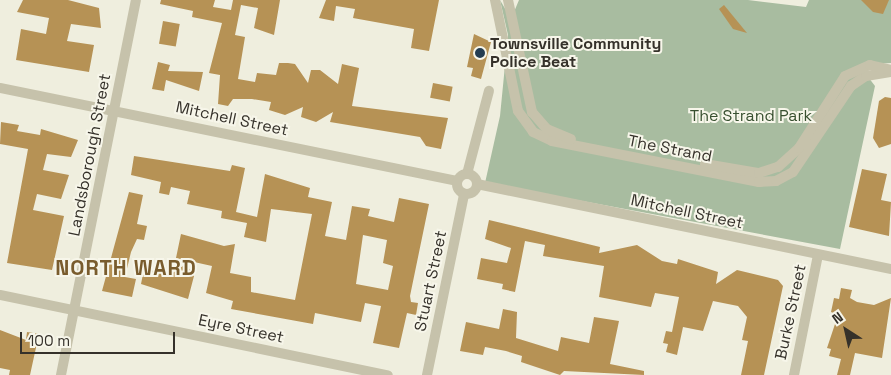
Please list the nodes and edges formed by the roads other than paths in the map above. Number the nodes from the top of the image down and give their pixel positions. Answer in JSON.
{"nodes":[{"id":1,"x":136,"y":0,"type":"edge"},
{"id":2,"x":495,"y":0,"type":"edge"},
{"id":3,"x":508,"y":0,"type":"edge"},
{"id":4,"x":891,"y":71,"type":"edge"},
{"id":5,"x":0,"y":88,"type":"edge"},
{"id":6,"x":489,"y":91,"type":"dead end"},
{"id":7,"x":115,"y":111,"type":"junction"},
{"id":8,"x":468,"y":174,"type":"junction"},
{"id":9,"x":457,"y":181,"type":"junction"},
{"id":10,"x":477,"y":184,"type":"junction"},
{"id":11,"x":464,"y":194,"type":"junction"},
{"id":12,"x":818,"y":255,"type":"junction"},
{"id":13,"x":891,"y":269,"type":"edge"},
{"id":14,"x":0,"y":295,"type":"edge"},
{"id":15,"x":74,"y":311,"type":"junction"},
{"id":16,"x":62,"y":375,"type":"edge"},
{"id":17,"x":388,"y":375,"type":"edge"},
{"id":18,"x":427,"y":375,"type":"edge"},
{"id":19,"x":794,"y":375,"type":"edge"}],
"edges":[{"from":1,"to":7,"type":"street","name":"Landsborough Street"},
{"from":2,"to":4,"type":"street","name":"The Strand"},
{"from":3,"to":4,"type":"street","name":"The Strand"},
{"from":5,"to":7,"type":"street","name":"Mitchell Street"},
{"from":6,"to":8,"type":"street"},
{"from":7,"to":9,"type":"street","name":"Mitchell Street"},
{"from":7,"to":15,"type":"street","name":"Landsborough Street"},
{"from":8,"to":9,"type":"street"},
{"from":8,"to":10,"type":"street"},
{"from":9,"to":11,"type":"street"},
{"from":10,"to":11,"type":"street"},
{"from":10,"to":12,"type":"street","name":"Mitchell Street"},
{"from":11,"to":18,"type":"street","name":"Stuart Street"},
{"from":12,"to":13,"type":"street","name":"Mitchell Street"},
{"from":12,"to":19,"type":"street","name":"Burke Street"},
{"from":14,"to":15,"type":"street","name":"Eyre Street"},
{"from":15,"to":16,"type":"street","name":"Landsborough Street"},
{"from":15,"to":17,"type":"street","name":"Eyre Street"}]}
